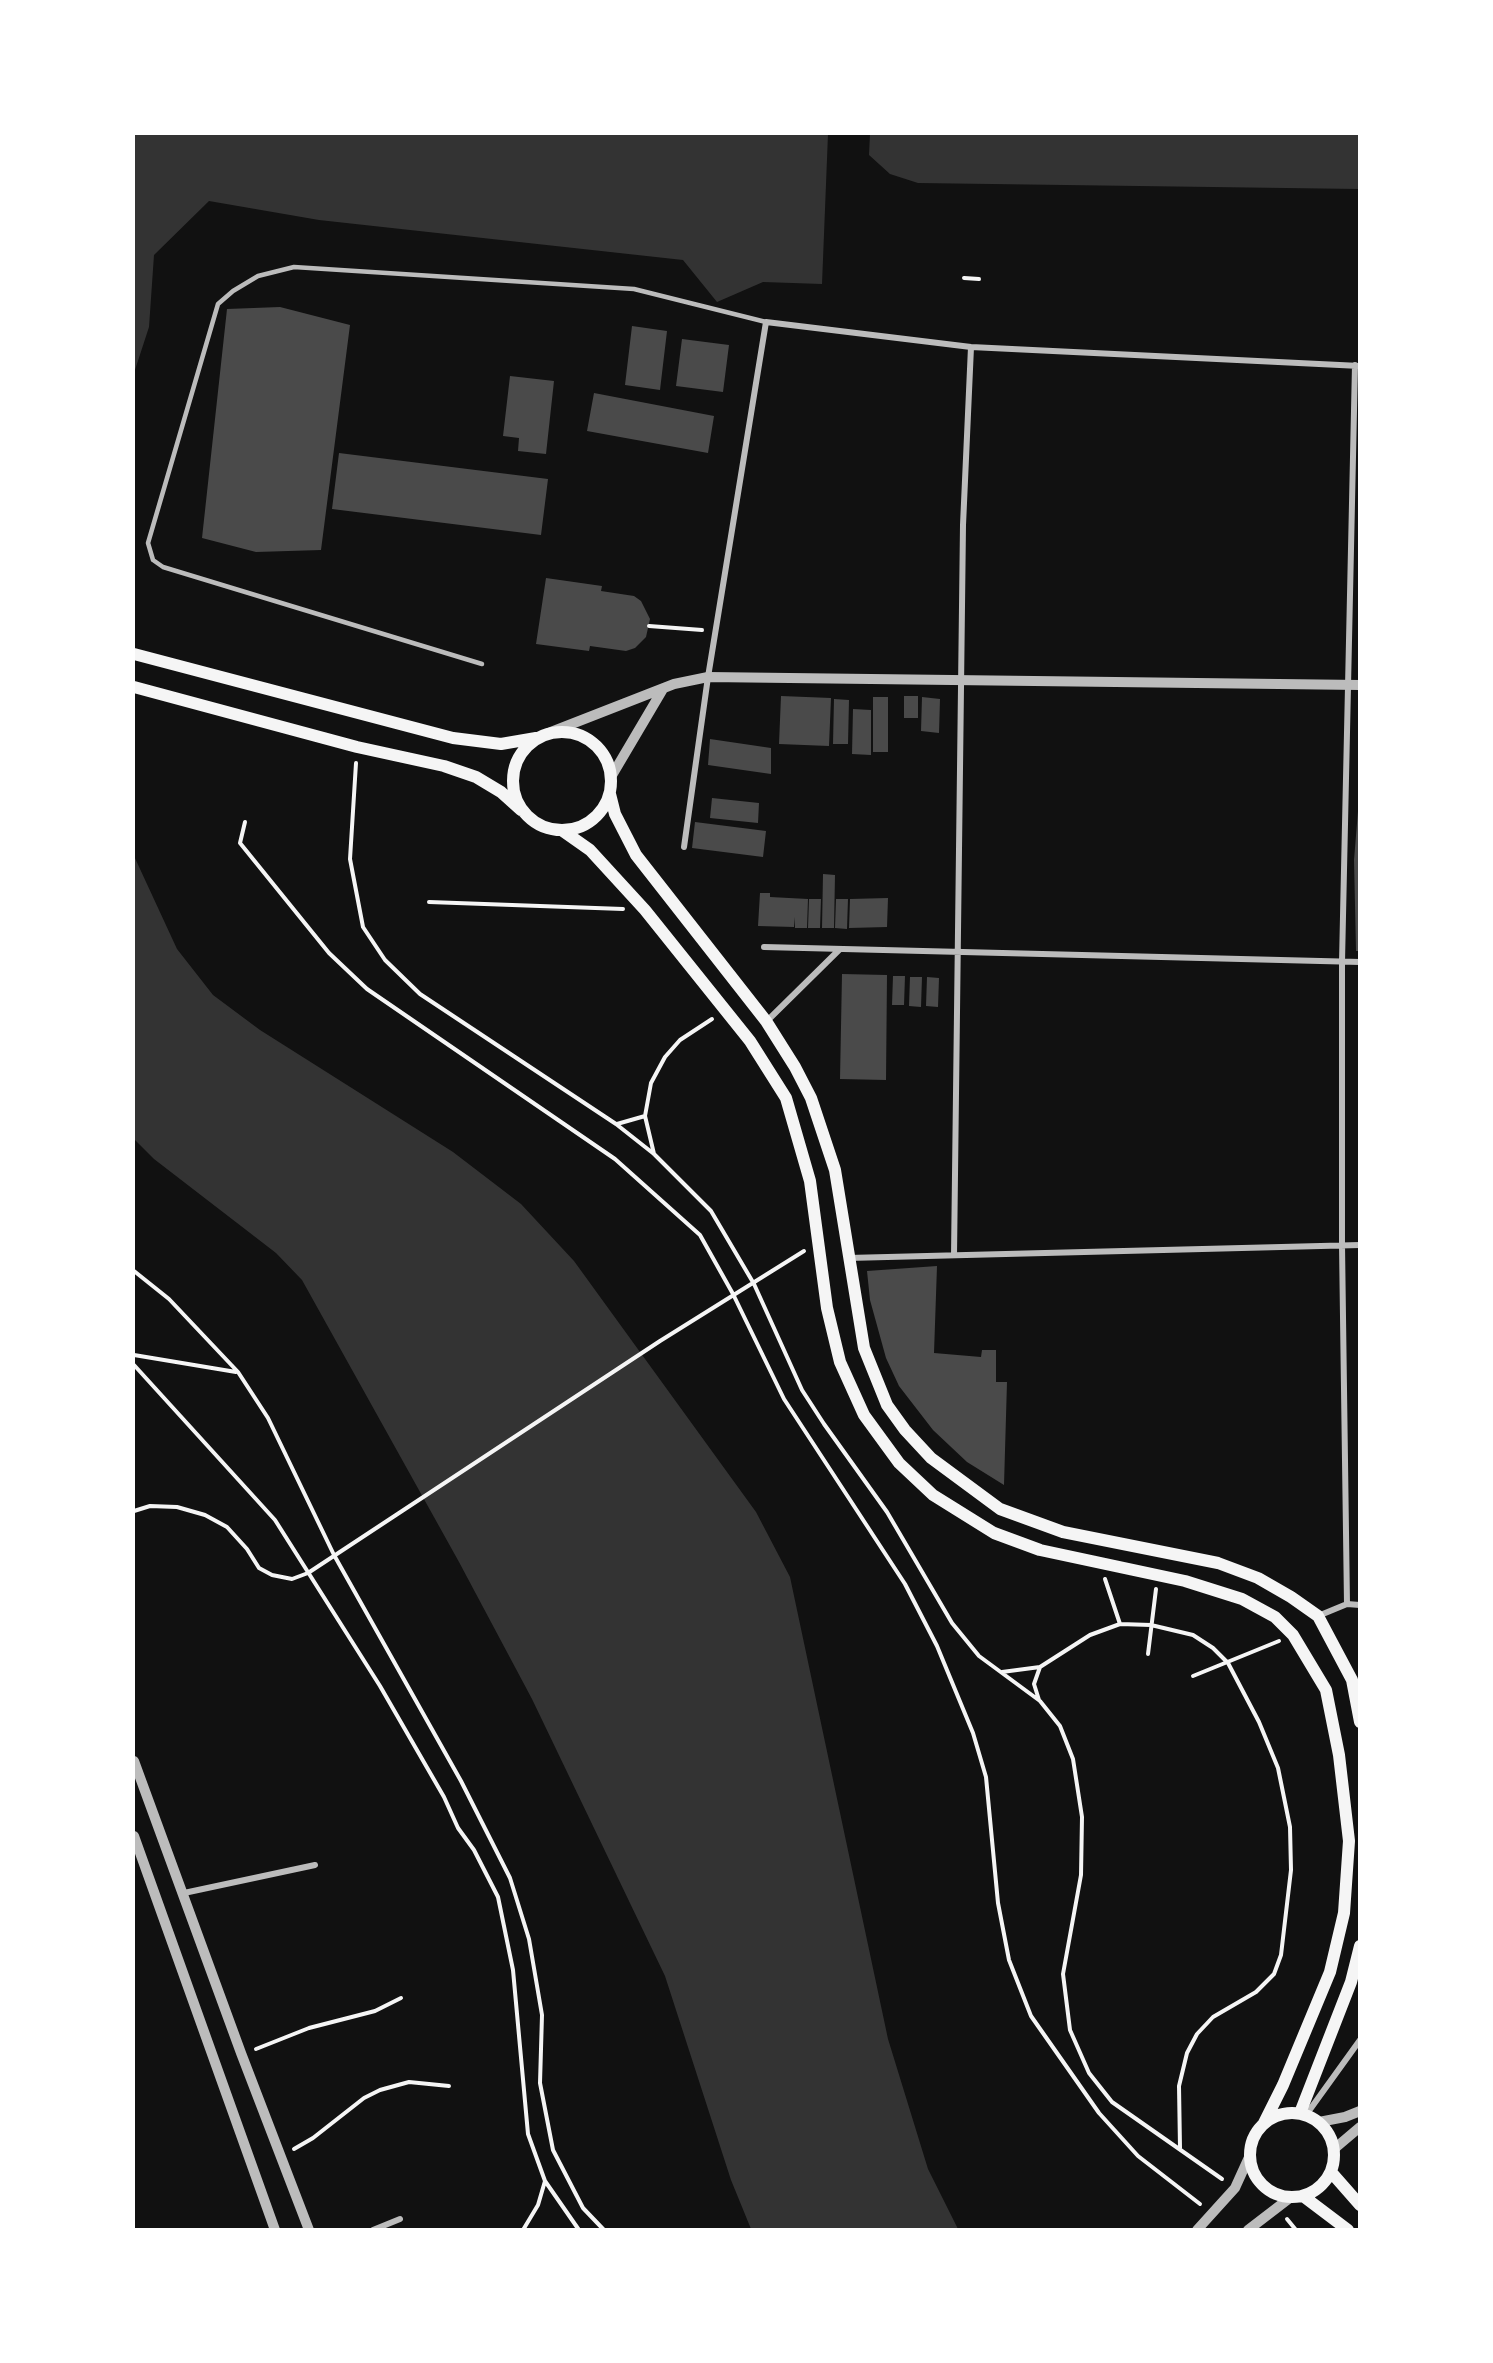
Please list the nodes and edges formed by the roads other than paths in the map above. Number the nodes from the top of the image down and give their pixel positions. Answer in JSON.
{"nodes":[{"id":1,"x":766,"y":322,"type":"junction"},
{"id":2,"x":971,"y":347,"type":"junction"},
{"id":3,"x":1357,"y":366,"type":"edge"},
{"id":4,"x":134,"y":654,"type":"edge"},
{"id":5,"x":482,"y":664,"type":"dead end"},
{"id":6,"x":708,"y":677,"type":"junction"},
{"id":7,"x":961,"y":681,"type":"junction"},
{"id":8,"x":1354,"y":685,"type":"edge"},
{"id":9,"x":134,"y":687,"type":"edge"},
{"id":10,"x":663,"y":688,"type":"junction"},
{"id":11,"x":552,"y":732,"type":"junction"},
{"id":12,"x":536,"y":738,"type":"junction"},
{"id":13,"x":611,"y":777,"type":"junction"},
{"id":14,"x":610,"y":794,"type":"junction"},
{"id":15,"x":521,"y":810,"type":"junction"},
{"id":16,"x":563,"y":831,"type":"junction"},
{"id":17,"x":684,"y":847,"type":"dead end"},
{"id":18,"x":764,"y":947,"type":"dead end"},
{"id":19,"x":839,"y":950,"type":"junction"},
{"id":20,"x":957,"y":951,"type":"junction"},
{"id":21,"x":1342,"y":962,"type":"junction"},
{"id":22,"x":1359,"y":962,"type":"edge"},
{"id":23,"x":766,"y":1021,"type":"junction"},
{"id":24,"x":1342,"y":1245,"type":"junction"},
{"id":25,"x":1359,"y":1245,"type":"edge"},
{"id":26,"x":954,"y":1255,"type":"junction"},
{"id":27,"x":848,"y":1258,"type":"junction"},
{"id":28,"x":1347,"y":1604,"type":"junction"},
{"id":29,"x":1359,"y":1605,"type":"edge"},
{"id":30,"x":1318,"y":1616,"type":"junction"},
{"id":31,"x":1359,"y":1722,"type":"edge"},
{"id":32,"x":134,"y":1761,"type":"edge"},
{"id":33,"x":134,"y":1836,"type":"edge"},
{"id":34,"x":315,"y":1865,"type":"dead end"},
{"id":35,"x":184,"y":1893,"type":"junction"},
{"id":36,"x":1359,"y":1946,"type":"edge"},
{"id":37,"x":1359,"y":2040,"type":"edge"},
{"id":38,"x":1359,"y":2111,"type":"edge"},
{"id":39,"x":1303,"y":2114,"type":"junction"},
{"id":40,"x":1319,"y":2122,"type":"junction"},
{"id":41,"x":1264,"y":2123,"type":"junction"},
{"id":42,"x":1359,"y":2127,"type":"edge"},
{"id":43,"x":1334,"y":2149,"type":"junction"},
{"id":44,"x":1250,"y":2155,"type":"junction"},
{"id":45,"x":1331,"y":2172,"type":"junction"},
{"id":46,"x":1297,"y":2196,"type":"junction"},
{"id":47,"x":1359,"y":2205,"type":"edge"},
{"id":48,"x":400,"y":2219,"type":"dead end"},
{"id":49,"x":275,"y":2229,"type":"edge"},
{"id":50,"x":309,"y":2229,"type":"edge"},
{"id":51,"x":373,"y":2229,"type":"edge"},
{"id":52,"x":1197,"y":2229,"type":"edge"},
{"id":53,"x":1248,"y":2229,"type":"edge"},
{"id":54,"x":1348,"y":2229,"type":"edge"}],
"edges":[{"from":1,"to":2,"type":"street"},
{"from":1,"to":5,"type":"lane"},
{"from":1,"to":6,"type":"street"},
{"from":2,"to":3,"type":"street"},
{"from":2,"to":7,"type":"street"},
{"from":3,"to":8,"type":"street"},
{"from":4,"to":12,"type":"main road"},
{"from":6,"to":7,"type":"street"},
{"from":6,"to":10,"type":"street"},
{"from":6,"to":17,"type":"street"},
{"from":7,"to":8,"type":"street"},
{"from":7,"to":20,"type":"street"},
{"from":8,"to":21,"type":"street"},
{"from":9,"to":15,"type":"main road"},
{"from":10,"to":11,"type":"street"},
{"from":10,"to":13,"type":"street"},
{"from":11,"to":12,"type":"main road"},
{"from":11,"to":13,"type":"main road"},
{"from":12,"to":15,"type":"main road"},
{"from":13,"to":14,"type":"main road"},
{"from":14,"to":16,"type":"main road"},
{"from":14,"to":23,"type":"main road"},
{"from":15,"to":16,"type":"main road"},
{"from":16,"to":41,"type":"main road"},
{"from":18,"to":19,"type":"street"},
{"from":19,"to":20,"type":"street"},
{"from":19,"to":23,"type":"street"},
{"from":20,"to":21,"type":"street"},
{"from":20,"to":26,"type":"street"},
{"from":21,"to":22,"type":"street"},
{"from":21,"to":24,"type":"street"},
{"from":23,"to":27,"type":"main road"},
{"from":24,"to":25,"type":"street"},
{"from":24,"to":26,"type":"street"},
{"from":24,"to":28,"type":"street"},
{"from":26,"to":27,"type":"street"},
{"from":27,"to":30,"type":"main road"},
{"from":28,"to":29,"type":"street"},
{"from":28,"to":30,"type":"street"},
{"from":30,"to":31,"type":"main road"},
{"from":32,"to":35,"type":"street"},
{"from":33,"to":49,"type":"street"},
{"from":34,"to":35,"type":"street"},
{"from":35,"to":50,"type":"street"},
{"from":36,"to":39,"type":"main road"},
{"from":37,"to":39,"type":"street"},
{"from":38,"to":40,"type":"street"},
{"from":39,"to":40,"type":"main road"},
{"from":39,"to":41,"type":"main road"},
{"from":40,"to":43,"type":"main road"},
{"from":41,"to":44,"type":"main road"},
{"from":42,"to":43,"type":"street"},
{"from":43,"to":45,"type":"main road"},
{"from":44,"to":46,"type":"main road"},
{"from":44,"to":52,"type":"street"},
{"from":45,"to":46,"type":"main road"},
{"from":45,"to":47,"type":"main road"},
{"from":46,"to":53,"type":"street"},
{"from":46,"to":54,"type":"main road"},
{"from":48,"to":51,"type":"street"}]}
